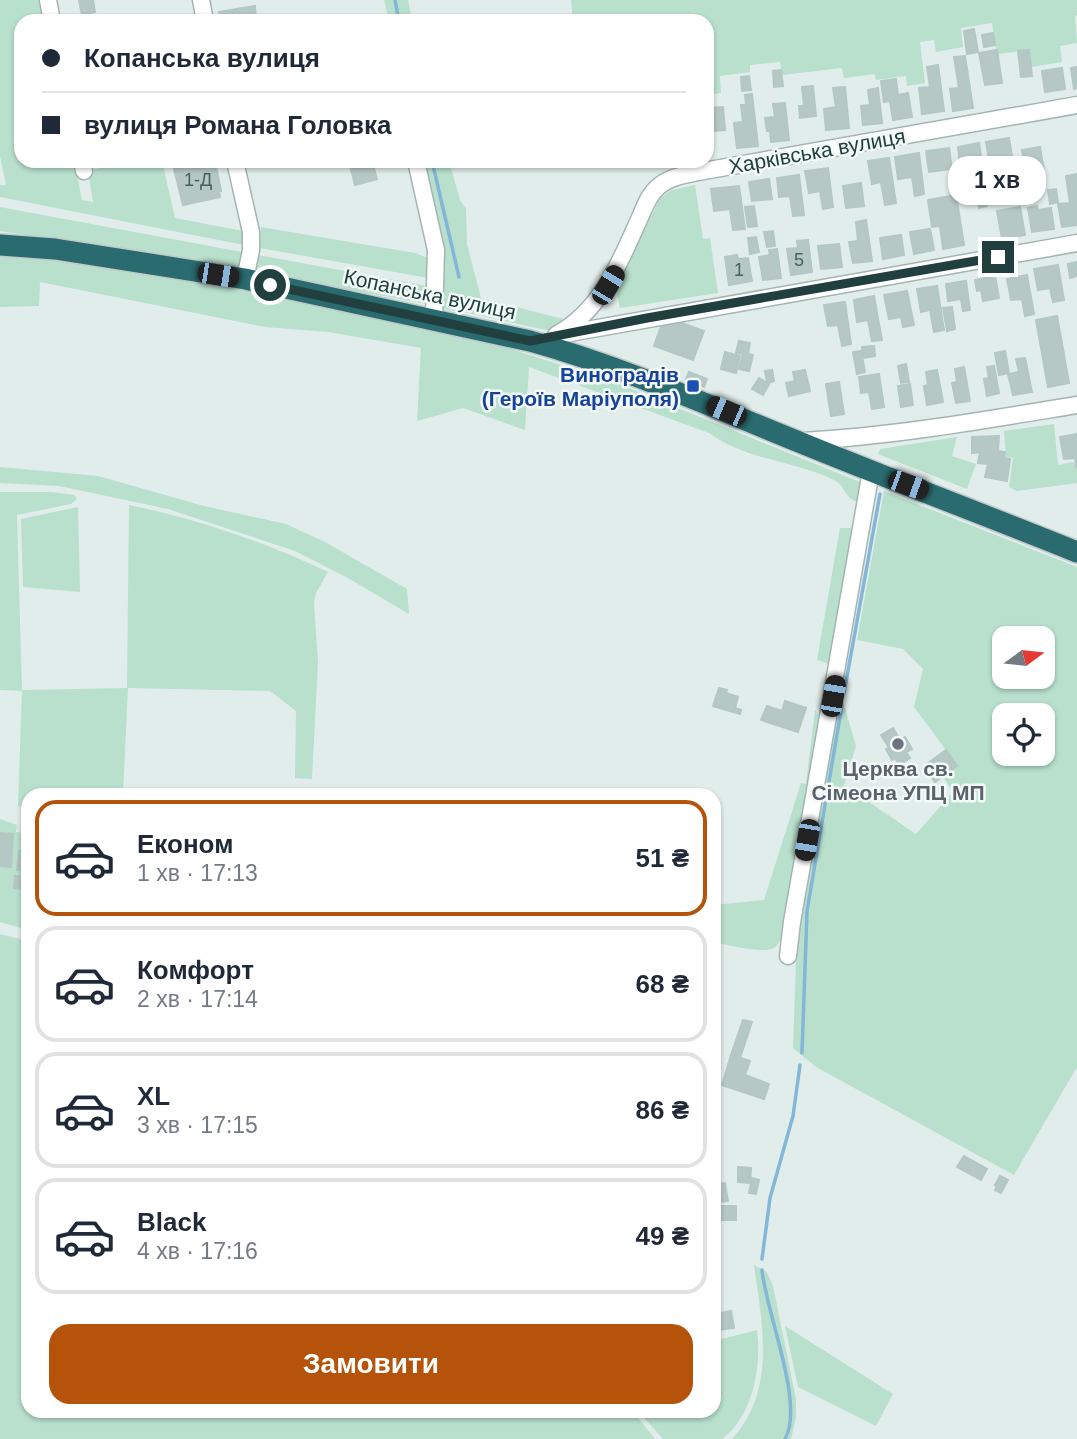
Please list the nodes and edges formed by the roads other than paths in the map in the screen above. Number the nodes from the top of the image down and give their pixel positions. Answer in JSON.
{"nodes":[{"id":1,"x":1077,"y":105,"type":"edge"},
{"id":2,"x":237,"y":168,"type":"edge"},
{"id":3,"x":418,"y":168,"type":"edge"},
{"id":4,"x":1077,"y":243,"type":"edge"},
{"id":5,"x":0,"y":245,"type":"edge"},
{"id":6,"x":245,"y":279,"type":"junction"},
{"id":7,"x":434,"y":320,"type":"junction"},
{"id":8,"x":556,"y":335,"type":"junction"},
{"id":9,"x":530,"y":341,"type":"junction"},
{"id":10,"x":1077,"y":405,"type":"edge"},
{"id":11,"x":797,"y":441,"type":"junction"},
{"id":12,"x":871,"y":471,"type":"junction"},
{"id":13,"x":1077,"y":552,"type":"edge"},
{"id":14,"x":788,"y":956,"type":"dead end"}],
"edges":[{"from":1,"to":8,"type":"street","name":"Харківська вулиця"},
{"from":2,"to":6,"type":"street"},
{"from":3,"to":7,"type":"street"},
{"from":4,"to":8,"type":"street"},
{"from":5,"to":6,"type":"highway","name":"Копанська вулиця"},
{"from":6,"to":7,"type":"highway","name":"Копанська вулиця"},
{"from":7,"to":9,"type":"highway","name":"Копанська вулиця"},
{"from":8,"to":9,"type":"street"},
{"from":9,"to":11,"type":"highway","name":"Копанська вулиця"},
{"from":10,"to":11,"type":"street"},
{"from":11,"to":12,"type":"highway","name":"Копанська вулиця"},
{"from":12,"to":13,"type":"highway","name":"Копанська вулиця"},
{"from":12,"to":14,"type":"street"}]}
